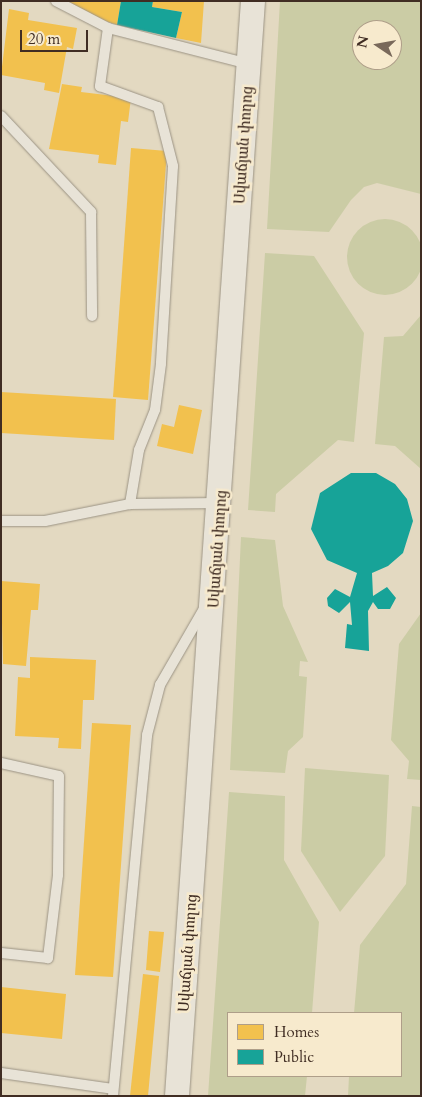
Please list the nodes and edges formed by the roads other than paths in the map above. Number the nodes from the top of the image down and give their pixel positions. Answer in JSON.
{"nodes":[{"id":1,"x":56,"y":1,"type":"edge"},
{"id":2,"x":253,"y":1,"type":"edge"},
{"id":3,"x":108,"y":28,"type":"junction"},
{"id":4,"x":249,"y":64,"type":"junction"},
{"id":5,"x":1,"y":116,"type":"edge"},
{"id":6,"x":92,"y":316,"type":"dead end"},
{"id":7,"x":221,"y":503,"type":"junction"},
{"id":8,"x":130,"y":504,"type":"junction"},
{"id":9,"x":1,"y":521,"type":"edge"},
{"id":10,"x":214,"y":594,"type":"junction"},
{"id":11,"x":1,"y":763,"type":"edge"},
{"id":12,"x":1,"y":953,"type":"edge"},
{"id":13,"x":1,"y":1073,"type":"edge"},
{"id":14,"x":113,"y":1093,"type":"edge"},
{"id":15,"x":177,"y":1096,"type":"edge"}],
"edges":[{"from":1,"to":3,"type":"lane"},
{"from":2,"to":4,"type":"street","name":"Սվաճյան փողոց"},
{"from":3,"to":4,"type":"lane"},
{"from":3,"to":8,"type":"lane"},
{"from":4,"to":7,"type":"street","name":"Սվաճյան փողոց"},
{"from":5,"to":6,"type":"lane"},
{"from":7,"to":8,"type":"lane"},
{"from":7,"to":10,"type":"street","name":"Սվաճյան փողոց"},
{"from":8,"to":9,"type":"lane"},
{"from":10,"to":14,"type":"lane"},
{"from":10,"to":15,"type":"street","name":"Սվաճյան փողոց"},
{"from":11,"to":12,"type":"lane"},
{"from":13,"to":14,"type":"lane"}]}
